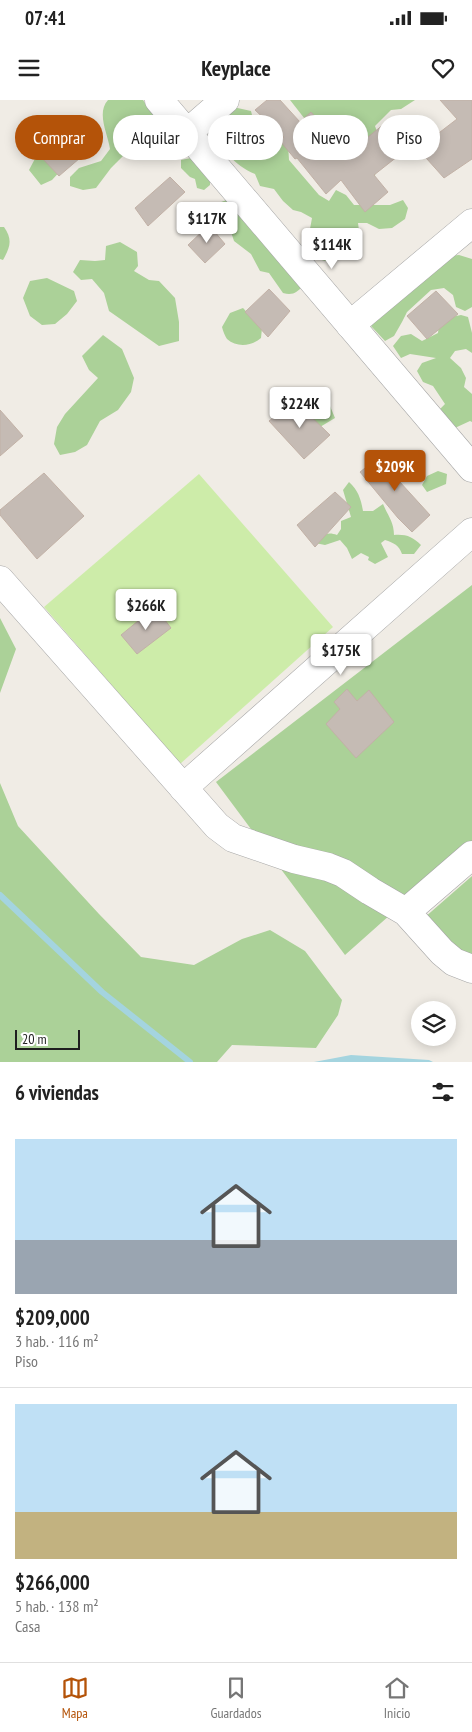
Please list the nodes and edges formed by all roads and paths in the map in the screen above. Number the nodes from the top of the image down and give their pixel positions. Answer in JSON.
{"nodes":[{"id":1,"x":159,"y":100,"type":"edge"},
{"id":2,"x":225,"y":100,"type":"edge"},
{"id":3,"x":172,"y":115,"type":"edge"},
{"id":4,"x":198,"y":123,"type":"edge"},
{"id":5,"x":198,"y":146,"type":"edge"},
{"id":6,"x":472,"y":223,"type":"edge"},
{"id":7,"x":350,"y":325,"type":"junction"},
{"id":8,"x":472,"y":468,"type":"edge"},
{"id":9,"x":472,"y":532,"type":"edge"},
{"id":10,"x":0,"y":580,"type":"edge"},
{"id":11,"x":183,"y":788,"type":"junction"},
{"id":12,"x":472,"y":855,"type":"edge"},
{"id":13,"x":406,"y":912,"type":"junction"},
{"id":14,"x":472,"y":969,"type":"edge"}],
"edges":[{"from":1,"to":3,"type":"street"},
{"from":2,"to":4,"type":"street"},
{"from":5,"to":7,"type":"street"},
{"from":6,"to":7,"type":"street"},
{"from":7,"to":8,"type":"street"},
{"from":9,"to":11,"type":"street"},
{"from":10,"to":11,"type":"street"},
{"from":11,"to":13,"type":"street"},
{"from":12,"to":13,"type":"street"},
{"from":13,"to":14,"type":"street"}]}
